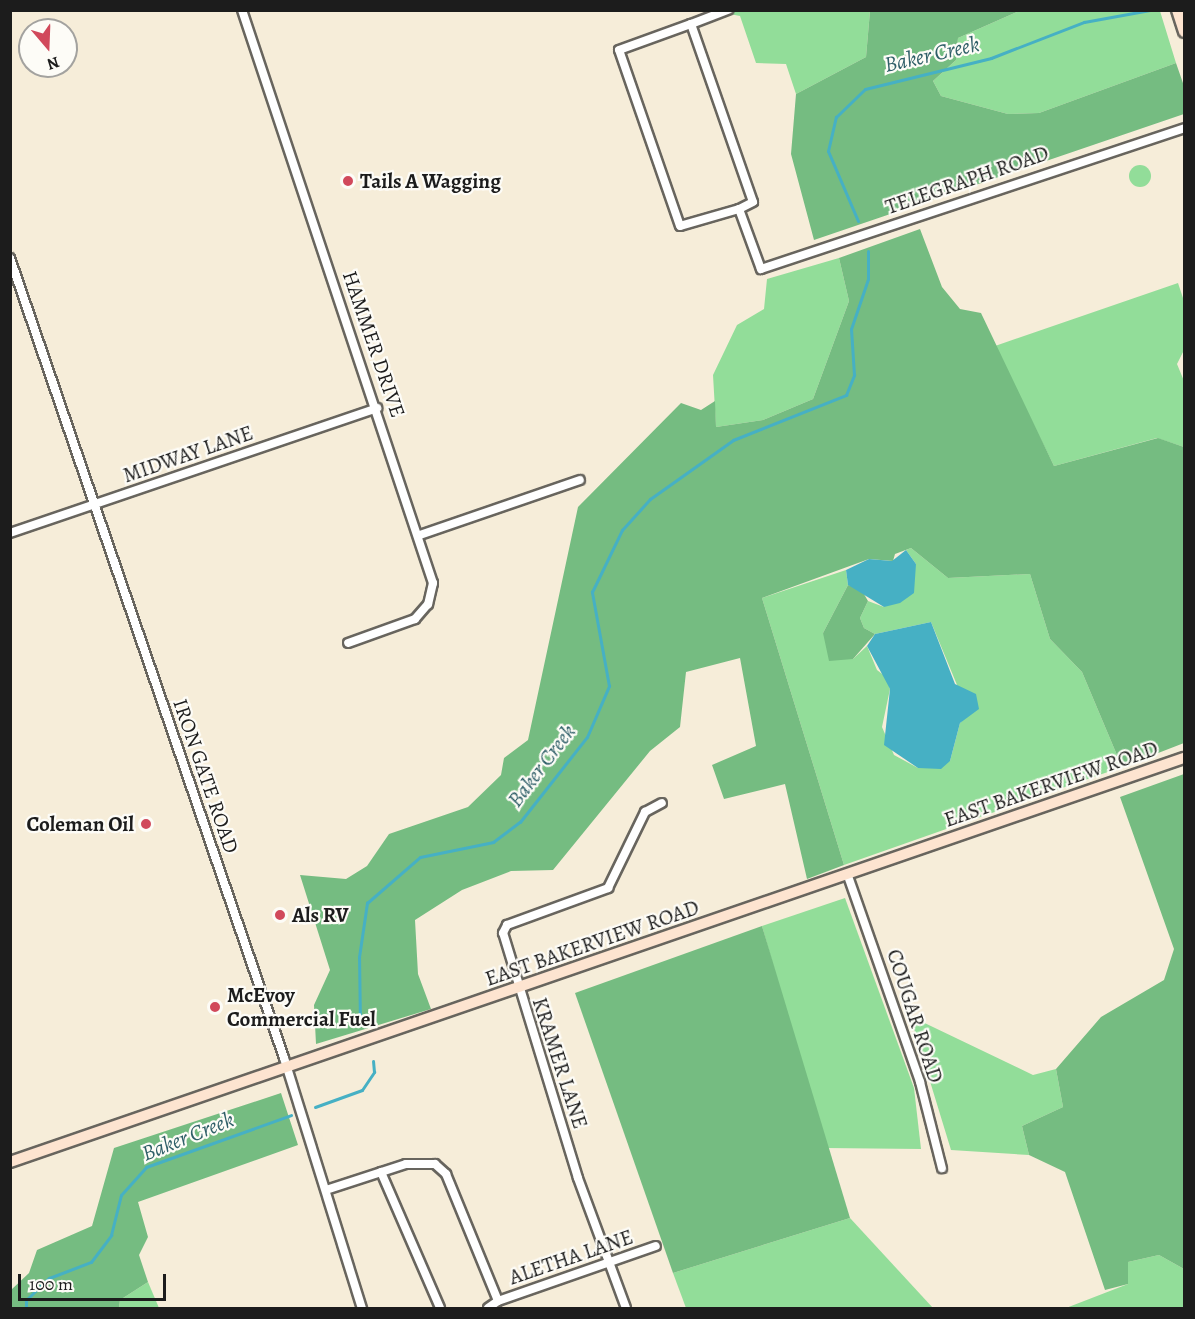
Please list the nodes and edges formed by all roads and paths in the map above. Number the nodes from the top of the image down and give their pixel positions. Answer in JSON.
{"nodes":[{"id":1,"x":242,"y":10,"type":"edge"},
{"id":2,"x":728,"y":10,"type":"edge"},
{"id":3,"x":1177,"y":10,"type":"edge"},
{"id":4,"x":690,"y":24,"type":"junction"},
{"id":5,"x":1185,"y":32,"type":"edge"},
{"id":6,"x":1185,"y":128,"type":"edge"},
{"id":7,"x":739,"y":209,"type":"junction"},
{"id":8,"x":10,"y":258,"type":"edge"},
{"id":9,"x":377,"y":408,"type":"junction"},
{"id":10,"x":580,"y":480,"type":"dead end"},
{"id":11,"x":94,"y":505,"type":"junction"},
{"id":12,"x":10,"y":533,"type":"edge"},
{"id":13,"x":420,"y":535,"type":"junction"},
{"id":14,"x":348,"y":643,"type":"dead end"},
{"id":15,"x":1185,"y":758,"type":"edge"},
{"id":16,"x":662,"y":803,"type":"dead end"},
{"id":17,"x":848,"y":876,"type":"junction"},
{"id":18,"x":517,"y":989,"type":"junction"},
{"id":19,"x":287,"y":1068,"type":"junction"},
{"id":20,"x":10,"y":1162,"type":"edge"},
{"id":21,"x":942,"y":1168,"type":"dead end"},
{"id":22,"x":381,"y":1172,"type":"junction"},
{"id":23,"x":326,"y":1190,"type":"junction"},
{"id":24,"x":656,"y":1246,"type":"dead end"},
{"id":25,"x":608,"y":1263,"type":"junction"},
{"id":26,"x":498,"y":1301,"type":"junction"},
{"id":27,"x":362,"y":1308,"type":"edge"},
{"id":28,"x":440,"y":1308,"type":"edge"},
{"id":29,"x":488,"y":1308,"type":"edge"},
{"id":30,"x":626,"y":1308,"type":"edge"}],
"edges":[{"from":1,"to":9,"type":"street","name":"HAMMER DRIVE"},
{"from":2,"to":4,"type":"street"},
{"from":3,"to":5,"type":"main road"},
{"from":4,"to":7,"type":"street"},
{"from":4,"to":7,"type":"street"},
{"from":6,"to":7,"type":"street","name":"TELEGRAPH ROAD"},
{"from":8,"to":11,"type":"street","name":"IRON GATE ROAD"},
{"from":9,"to":11,"type":"street","name":"MIDWAY LANE"},
{"from":9,"to":13,"type":"street","name":"HAMMER DRIVE"},
{"from":10,"to":13,"type":"street"},
{"from":11,"to":12,"type":"street","name":"MIDWAY LANE"},
{"from":11,"to":19,"type":"street","name":"IRON GATE ROAD"},
{"from":13,"to":14,"type":"street","name":"HAMMER DRIVE"},
{"from":15,"to":17,"type":"main road","name":"EAST BAKERVIEW ROAD"},
{"from":16,"to":18,"type":"street","name":"KRAMER LANE"},
{"from":17,"to":18,"type":"main road","name":"EAST BAKERVIEW ROAD"},
{"from":17,"to":21,"type":"street","name":"COUGAR ROAD"},
{"from":18,"to":19,"type":"main road","name":"EAST BAKERVIEW ROAD"},
{"from":18,"to":25,"type":"street","name":"KRAMER LANE"},
{"from":19,"to":20,"type":"main road","name":"EAST BAKERVIEW ROAD"},
{"from":19,"to":23,"type":"street","name":"IRON GATE ROAD"},
{"from":22,"to":23,"type":"street"},
{"from":22,"to":26,"type":"street"},
{"from":22,"to":28,"type":"street"},
{"from":23,"to":27,"type":"street","name":"IRON GATE ROAD"},
{"from":24,"to":25,"type":"street","name":"ALETHA LANE"},
{"from":25,"to":26,"type":"street","name":"ALETHA LANE"},
{"from":25,"to":30,"type":"street","name":"KRAMER LANE"},
{"from":26,"to":29,"type":"street","name":"ALETHA LANE"}]}
